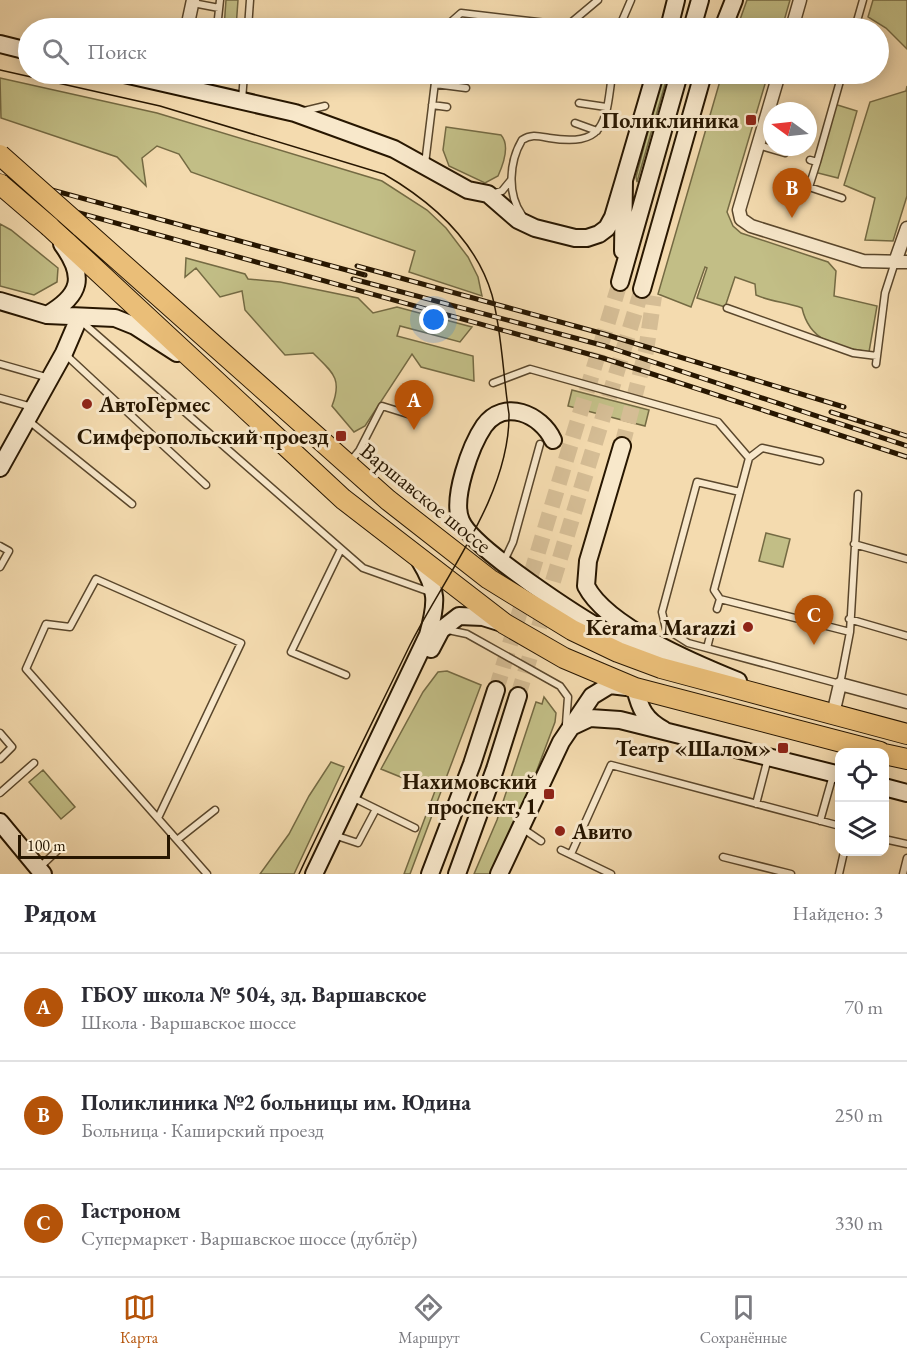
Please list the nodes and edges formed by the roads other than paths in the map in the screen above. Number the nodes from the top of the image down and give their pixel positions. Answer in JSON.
{"nodes":[{"id":1,"x":220,"y":0,"type":"edge"},
{"id":2,"x":250,"y":0,"type":"edge"},
{"id":3,"x":598,"y":0,"type":"edge"},
{"id":4,"x":631,"y":0,"type":"edge"},
{"id":5,"x":677,"y":0,"type":"edge"},
{"id":6,"x":700,"y":0,"type":"edge"},
{"id":7,"x":723,"y":0,"type":"edge"},
{"id":8,"x":734,"y":0,"type":"edge"},
{"id":9,"x":800,"y":0,"type":"edge"},
{"id":10,"x":863,"y":0,"type":"edge"},
{"id":11,"x":193,"y":1,"type":"edge"},
{"id":12,"x":219,"y":8,"type":"junction"},
{"id":13,"x":189,"y":18,"type":"edge"},
{"id":14,"x":218,"y":18,"type":"edge"},
{"id":15,"x":249,"y":18,"type":"edge"},
{"id":16,"x":455,"y":18,"type":"edge"},
{"id":17,"x":502,"y":18,"type":"edge"},
{"id":18,"x":577,"y":18,"type":"edge"},
{"id":19,"x":623,"y":18,"type":"edge"},
{"id":20,"x":672,"y":18,"type":"edge"},
{"id":21,"x":695,"y":18,"type":"edge"},
{"id":22,"x":718,"y":18,"type":"edge"},
{"id":23,"x":727,"y":18,"type":"edge"},
{"id":24,"x":795,"y":18,"type":"edge"},
{"id":25,"x":858,"y":18,"type":"edge"},
{"id":26,"x":0,"y":44,"type":"edge"},
{"id":27,"x":18,"y":48,"type":"edge"},
{"id":28,"x":191,"y":84,"type":"edge"},
{"id":29,"x":243,"y":84,"type":"edge"},
{"id":30,"x":435,"y":84,"type":"joint"},
{"id":31,"x":610,"y":84,"type":"edge"},
{"id":32,"x":653,"y":84,"type":"edge"},
{"id":33,"x":676,"y":84,"type":"edge"},
{"id":34,"x":701,"y":84,"type":"edge"},
{"id":35,"x":775,"y":84,"type":"edge"},
{"id":36,"x":839,"y":84,"type":"edge"},
{"id":37,"x":466,"y":88,"type":"dead end"},
{"id":38,"x":242,"y":100,"type":"junction"},
{"id":39,"x":579,"y":103,"type":"dead end"},
{"id":40,"x":432,"y":105,"type":"junction"},
{"id":41,"x":325,"y":106,"type":"dead end"},
{"id":42,"x":447,"y":107,"type":"dead end"},
{"id":43,"x":606,"y":107,"type":"junction"},
{"id":44,"x":295,"y":113,"type":"junction"},
{"id":45,"x":575,"y":123,"type":"dead end"},
{"id":46,"x":597,"y":131,"type":"junction"},
{"id":47,"x":757,"y":145,"type":"junction"},
{"id":48,"x":763,"y":147,"type":"edge"},
{"id":49,"x":0,"y":155,"type":"edge"},
{"id":50,"x":425,"y":165,"type":"junction"},
{"id":51,"x":511,"y":180,"type":"junction"},
{"id":52,"x":624,"y":180,"type":"junction"},
{"id":53,"x":0,"y":184,"type":"edge"},
{"id":54,"x":488,"y":194,"type":"junction"},
{"id":55,"x":842,"y":198,"type":"dead end"},
{"id":56,"x":535,"y":228,"type":"junction"},
{"id":57,"x":907,"y":228,"type":"edge"},
{"id":58,"x":51,"y":229,"type":"junction"},
{"id":59,"x":901,"y":262,"type":"edge"},
{"id":60,"x":648,"y":292,"type":"tunnel mouth"},
{"id":61,"x":0,"y":301,"type":"edge"},
{"id":62,"x":727,"y":308,"type":"dead end"},
{"id":63,"x":47,"y":315,"type":"junction"},
{"id":64,"x":79,"y":318,"type":"junction"},
{"id":65,"x":64,"y":353,"type":"junction"},
{"id":66,"x":877,"y":356,"type":"junction"},
{"id":67,"x":0,"y":364,"type":"edge"},
{"id":68,"x":876,"y":364,"type":"dead end"},
{"id":69,"x":204,"y":369,"type":"junction"},
{"id":70,"x":50,"y":379,"type":"junction"},
{"id":71,"x":493,"y":383,"type":"dead end"},
{"id":72,"x":0,"y":398,"type":"edge"},
{"id":73,"x":29,"y":413,"type":"junction"},
{"id":74,"x":411,"y":415,"type":"dead end"},
{"id":75,"x":546,"y":442,"type":"joint"},
{"id":76,"x":622,"y":446,"type":"tunnel mouth"},
{"id":77,"x":748,"y":458,"type":"junction"},
{"id":78,"x":820,"y":461,"type":"dead end"},
{"id":79,"x":346,"y":465,"type":"junction"},
{"id":80,"x":0,"y":468,"type":"edge"},
{"id":81,"x":206,"y":485,"type":"dead end"},
{"id":82,"x":740,"y":492,"type":"junction"},
{"id":83,"x":858,"y":494,"type":"dead end"},
{"id":84,"x":132,"y":504,"type":"dead end"},
{"id":85,"x":854,"y":544,"type":"junction"},
{"id":86,"x":0,"y":546,"type":"edge"},
{"id":87,"x":341,"y":549,"type":"junction"},
{"id":88,"x":907,"y":559,"type":"edge"},
{"id":89,"x":420,"y":560,"type":"junction"},
{"id":90,"x":503,"y":562,"type":"junction"},
{"id":91,"x":0,"y":567,"type":"edge"},
{"id":92,"x":435,"y":595,"type":"junction"},
{"id":93,"x":720,"y":599,"type":"junction"},
{"id":94,"x":717,"y":609,"type":"dead end"},
{"id":95,"x":849,"y":620,"type":"junction"},
{"id":96,"x":505,"y":624,"type":"junction"},
{"id":97,"x":712,"y":628,"type":"dead end"},
{"id":98,"x":850,"y":632,"type":"junction"},
{"id":99,"x":435,"y":633,"type":"junction"},
{"id":100,"x":907,"y":636,"type":"edge"},
{"id":101,"x":707,"y":648,"type":"junction"},
{"id":102,"x":346,"y":675,"type":"dead end"},
{"id":103,"x":716,"y":683,"type":"junction"},
{"id":104,"x":840,"y":684,"type":"junction"},
{"id":105,"x":635,"y":688,"type":"junction"},
{"id":106,"x":496,"y":690,"type":"tunnel mouth"},
{"id":107,"x":518,"y":696,"type":"tunnel mouth"},
{"id":108,"x":789,"y":702,"type":"junction"},
{"id":109,"x":907,"y":702,"type":"edge"},
{"id":110,"x":832,"y":714,"type":"junction"},
{"id":111,"x":572,"y":726,"type":"junction"},
{"id":112,"x":664,"y":730,"type":"junction"},
{"id":113,"x":0,"y":733,"type":"edge"},
{"id":114,"x":907,"y":734,"type":"edge"},
{"id":115,"x":561,"y":742,"type":"junction"},
{"id":116,"x":863,"y":748,"type":"edge"},
{"id":117,"x":889,"y":755,"type":"edge"},
{"id":118,"x":768,"y":757,"type":"junction"},
{"id":119,"x":0,"y":759,"type":"edge"},
{"id":120,"x":907,"y":759,"type":"edge"},
{"id":121,"x":34,"y":763,"type":"dead end"},
{"id":122,"x":835,"y":775,"type":"edge"},
{"id":123,"x":835,"y":778,"type":"edge"},
{"id":124,"x":889,"y":788,"type":"edge"},
{"id":125,"x":0,"y":793,"type":"edge"},
{"id":126,"x":907,"y":793,"type":"edge"},
{"id":127,"x":358,"y":800,"type":"junction"},
{"id":128,"x":756,"y":804,"type":"junction"},
{"id":129,"x":376,"y":809,"type":"junction"},
{"id":130,"x":215,"y":810,"type":"dead end"},
{"id":131,"x":158,"y":818,"type":"junction"},
{"id":132,"x":820,"y":821,"type":"junction"},
{"id":133,"x":0,"y":824,"type":"edge"},
{"id":134,"x":835,"y":825,"type":"edge"},
{"id":135,"x":521,"y":827,"type":"junction"},
{"id":136,"x":415,"y":828,"type":"dead end"},
{"id":137,"x":340,"y":837,"type":"junction"},
{"id":138,"x":889,"y":839,"type":"edge"},
{"id":139,"x":177,"y":840,"type":"junction"},
{"id":140,"x":541,"y":841,"type":"dead end"},
{"id":141,"x":907,"y":844,"type":"edge"},
{"id":142,"x":61,"y":847,"type":"dead end"},
{"id":143,"x":561,"y":849,"type":"dead end"},
{"id":144,"x":570,"y":854,"type":"junction"},
{"id":145,"x":843,"y":856,"type":"edge"},
{"id":146,"x":723,"y":857,"type":"dead end"},
{"id":147,"x":907,"y":858,"type":"edge"},
{"id":148,"x":39,"y":872,"type":"edge"},
{"id":149,"x":207,"y":874,"type":"edge"},
{"id":150,"x":314,"y":874,"type":"edge"},
{"id":151,"x":323,"y":874,"type":"edge"},
{"id":152,"x":430,"y":874,"type":"edge"},
{"id":153,"x":457,"y":874,"type":"edge"},
{"id":154,"x":499,"y":874,"type":"edge"},
{"id":155,"x":611,"y":874,"type":"edge"},
{"id":156,"x":791,"y":874,"type":"edge"},
{"id":157,"x":839,"y":874,"type":"edge"},
{"id":158,"x":903,"y":874,"type":"edge"}],
"edges":[{"from":1,"to":12,"type":"lane"},
{"from":2,"to":15,"type":"lane"},
{"from":3,"to":18,"type":"lane"},
{"from":4,"to":19,"type":"lane"},
{"from":5,"to":20,"type":"main road"},
{"from":6,"to":21,"type":"main road"},
{"from":7,"to":22,"type":"main road"},
{"from":8,"to":23,"type":"main road"},
{"from":9,"to":24,"type":"street"},
{"from":10,"to":25,"type":"lane"},
{"from":11,"to":12,"type":"lane"},
{"from":11,"to":13,"type":"street"},
{"from":12,"to":14,"type":"lane"},
{"from":16,"to":17,"type":"lane"},
{"from":26,"to":27,"type":"main road"},
{"from":28,"to":38,"type":"main road"},
{"from":29,"to":38,"type":"lane"},
{"from":30,"to":37,"type":"lane"},
{"from":30,"to":40,"type":"lane"},
{"from":31,"to":43,"type":"lane"},
{"from":32,"to":52,"type":"main road"},
{"from":33,"to":52,"type":"main road"},
{"from":34,"to":60,"type":"main road"},
{"from":35,"to":47,"type":"street"},
{"from":36,"to":55,"type":"lane"},
{"from":38,"to":44,"type":"main road"},
{"from":39,"to":43,"type":"lane"},
{"from":40,"to":42,"type":"lane"},
{"from":40,"to":50,"type":"lane"},
{"from":41,"to":44,"type":"lane"},
{"from":43,"to":46,"type":"lane"},
{"from":44,"to":50,"type":"main road"},
{"from":45,"to":46,"type":"lane"},
{"from":46,"to":51,"type":"lane"},
{"from":47,"to":48,"type":"lane"},
{"from":47,"to":59,"type":"street"},
{"from":49,"to":79,"type":"main road","name":"Варшавское шоссе","bridge":true},
{"from":50,"to":54,"type":"main road"},
{"from":51,"to":54,"type":"lane"},
{"from":51,"to":56,"type":"lane"},
{"from":52,"to":56,"type":"main road"},
{"from":53,"to":58,"type":"main road","bridge":true},
{"from":54,"to":56,"type":"main road"},
{"from":57,"to":59,"type":"street"},
{"from":58,"to":63,"type":"main road"},
{"from":58,"to":69,"type":"main road"},
{"from":59,"to":66,"type":"lane"},
{"from":61,"to":63,"type":"main road"},
{"from":62,"to":66,"type":"lane"},
{"from":63,"to":64,"type":"main road"},
{"from":64,"to":65,"type":"main road"},
{"from":64,"to":69,"type":"main road"},
{"from":64,"to":87,"type":"lane"},
{"from":65,"to":70,"type":"main road"},
{"from":65,"to":81,"type":"lane"},
{"from":66,"to":68,"type":"lane"},
{"from":67,"to":70,"type":"lane"},
{"from":69,"to":89,"type":"main road"},
{"from":70,"to":73,"type":"main road"},
{"from":71,"to":77,"type":"lane"},
{"from":72,"to":73,"type":"lane"},
{"from":73,"to":80,"type":"main road"},
{"from":73,"to":84,"type":"lane"},
{"from":74,"to":79,"type":"lane"},
{"from":75,"to":90,"type":"lane"},
{"from":75,"to":90,"type":"main road"},
{"from":76,"to":108,"type":"main road"},
{"from":77,"to":78,"type":"lane"},
{"from":77,"to":82,"type":"lane"},
{"from":79,"to":103,"type":"main road","name":"Варшавское шоссе"},
{"from":82,"to":93,"type":"lane"},
{"from":82,"to":101,"type":"lane"},
{"from":83,"to":85,"type":"lane"},
{"from":85,"to":88,"type":"lane"},
{"from":85,"to":95,"type":"lane"},
{"from":86,"to":91,"type":"lane"},
{"from":87,"to":92,"type":"lane"},
{"from":87,"to":102,"type":"lane"},
{"from":89,"to":92,"type":"main road"},
{"from":89,"to":96,"type":"main road"},
{"from":90,"to":103,"type":"main road"},
{"from":92,"to":99,"type":"main road"},
{"from":93,"to":94,"type":"lane"},
{"from":93,"to":98,"type":"lane"},
{"from":95,"to":98,"type":"lane"},
{"from":95,"to":100,"type":"lane"},
{"from":96,"to":99,"type":"main road"},
{"from":96,"to":105,"type":"main road"},
{"from":97,"to":101,"type":"lane"},
{"from":98,"to":104,"type":"lane"},
{"from":99,"to":115,"type":"lane"},
{"from":99,"to":127,"type":"main road"},
{"from":99,"to":150,"type":"main road"},
{"from":101,"to":104,"type":"lane"},
{"from":103,"to":108,"type":"main road","name":"Варшавское шоссе"},
{"from":104,"to":109,"type":"street"},
{"from":104,"to":110,"type":"street"},
{"from":105,"to":111,"type":"main road"},
{"from":105,"to":112,"type":"main road"},
{"from":105,"to":116,"type":"main road"},
{"from":106,"to":152,"type":"main road"},
{"from":107,"to":153,"type":"main road"},
{"from":108,"to":110,"type":"main road","name":"Варшавское шоссе"},
{"from":110,"to":114,"type":"main road","name":"Варшавское шоссе"},
{"from":111,"to":112,"type":"main road"},
{"from":111,"to":115,"type":"main road"},
{"from":112,"to":118,"type":"main road"},
{"from":113,"to":119,"type":"lane"},
{"from":115,"to":135,"type":"main road"},
{"from":117,"to":120,"type":"main road"},
{"from":118,"to":122,"type":"main road"},
{"from":118,"to":128,"type":"lane"},
{"from":121,"to":125,"type":"lane"},
{"from":123,"to":132,"type":"lane"},
{"from":124,"to":126,"type":"main road"},
{"from":127,"to":129,"type":"lane"},
{"from":127,"to":137,"type":"main road"},
{"from":128,"to":132,"type":"lane"},
{"from":128,"to":144,"type":"lane"},
{"from":129,"to":136,"type":"lane"},
{"from":129,"to":137,"type":"lane"},
{"from":130,"to":139,"type":"lane"},
{"from":131,"to":131,"type":"lane"},
{"from":131,"to":139,"type":"lane"},
{"from":132,"to":134,"type":"lane"},
{"from":133,"to":148,"type":"main road"},
{"from":135,"to":140,"type":"lane"},
{"from":135,"to":154,"type":"main road"},
{"from":137,"to":151,"type":"main road"},
{"from":138,"to":141,"type":"lane"},
{"from":139,"to":149,"type":"lane"},
{"from":142,"to":148,"type":"lane"},
{"from":143,"to":144,"type":"lane"},
{"from":144,"to":155,"type":"lane"},
{"from":145,"to":157,"type":"lane"},
{"from":146,"to":156,"type":"lane"},
{"from":147,"to":158,"type":"lane"}]}
